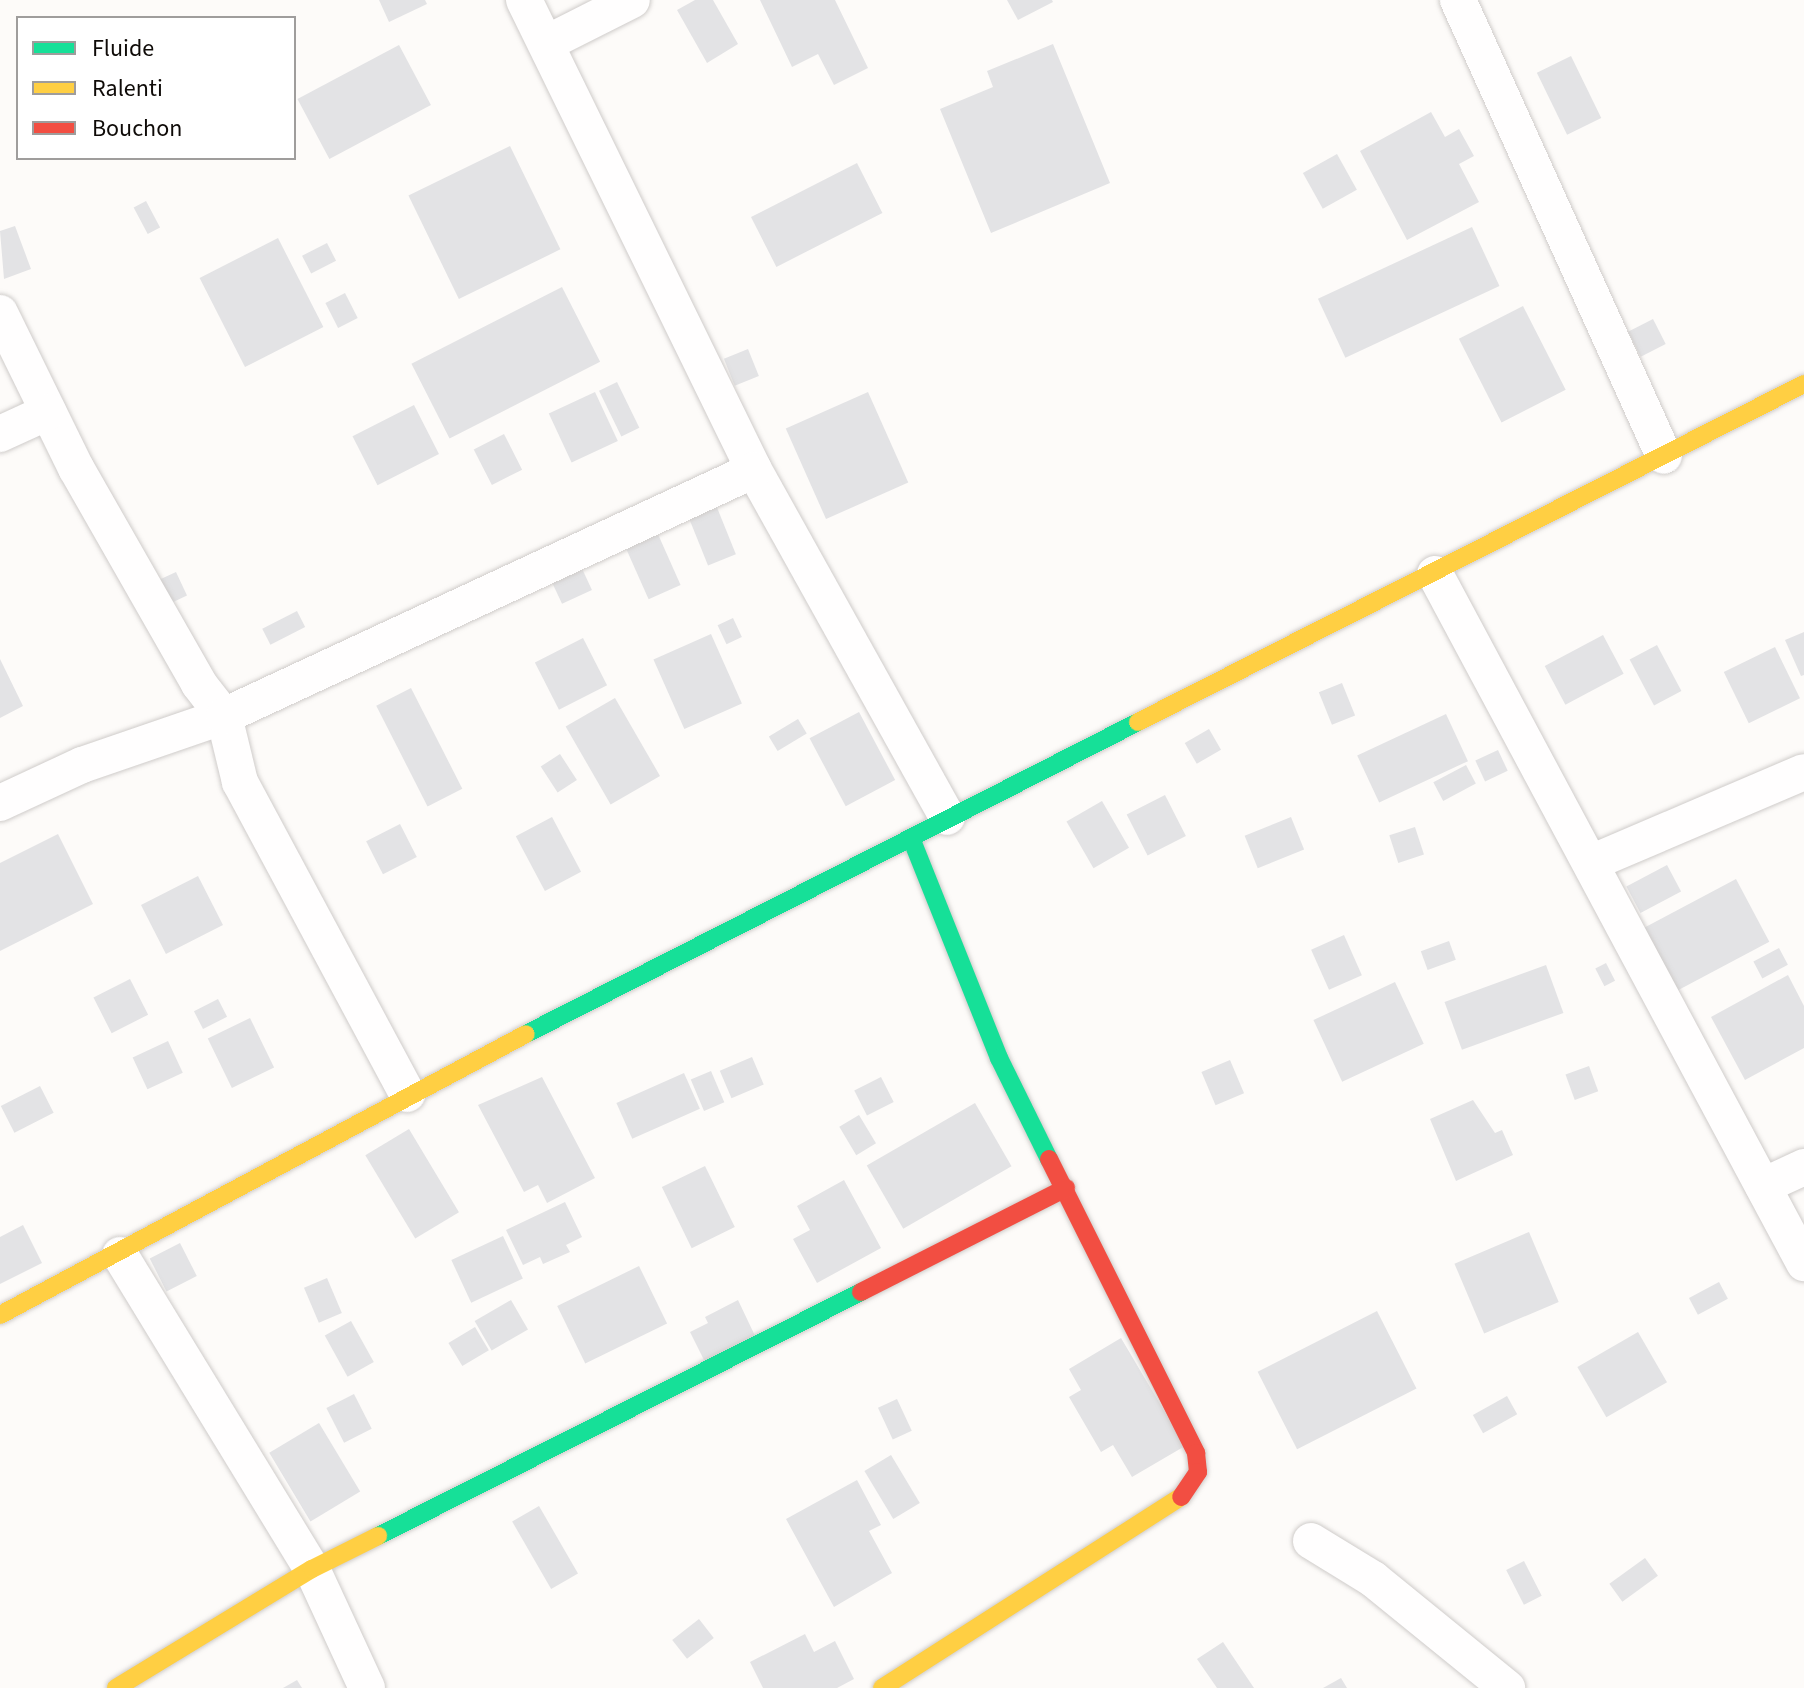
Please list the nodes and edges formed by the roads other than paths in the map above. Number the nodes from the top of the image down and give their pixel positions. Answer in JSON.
{"nodes":[{"id":1,"x":524,"y":0,"type":"edge"},
{"id":2,"x":632,"y":0,"type":"edge"},
{"id":3,"x":1467,"y":3,"type":"edge"},
{"id":4,"x":547,"y":43,"type":"junction"},
{"id":5,"x":0,"y":313,"type":"edge"},
{"id":6,"x":1804,"y":384,"type":"edge"},
{"id":7,"x":48,"y":412,"type":"junction"},
{"id":8,"x":0,"y":434,"type":"edge"},
{"id":9,"x":1664,"y":456,"type":"junction"},
{"id":10,"x":754,"y":470,"type":"junction"},
{"id":11,"x":1435,"y":574,"type":"junction"},
{"id":12,"x":224,"y":716,"type":"junction"},
{"id":13,"x":1804,"y":772,"type":"edge"},
{"id":14,"x":0,"y":803,"type":"edge"},
{"id":15,"x":947,"y":817,"type":"junction"},
{"id":16,"x":911,"y":838,"type":"junction"},
{"id":17,"x":1593,"y":862,"type":"junction"},
{"id":18,"x":407,"y":1094,"type":"junction"},
{"id":19,"x":1804,"y":1167,"type":"edge"},
{"id":20,"x":1763,"y":1186,"type":"junction"},
{"id":21,"x":1066,"y":1188,"type":"junction"},
{"id":22,"x":120,"y":1255,"type":"junction"},
{"id":23,"x":1804,"y":1263,"type":"edge"},
{"id":24,"x":0,"y":1315,"type":"edge"},
{"id":25,"x":1311,"y":1541,"type":"dead end"},
{"id":26,"x":312,"y":1569,"type":"junction"},
{"id":27,"x":116,"y":1688,"type":"edge"},
{"id":28,"x":367,"y":1688,"type":"edge"},
{"id":29,"x":882,"y":1688,"type":"edge"},
{"id":30,"x":1507,"y":1688,"type":"edge"}],
"edges":[{"from":1,"to":4,"type":"street"},
{"from":2,"to":4,"type":"street"},
{"from":3,"to":9,"type":"street"},
{"from":4,"to":10,"type":"street"},
{"from":5,"to":7,"type":"street"},
{"from":6,"to":9,"type":"street"},
{"from":7,"to":8,"type":"street"},
{"from":7,"to":12,"type":"street"},
{"from":9,"to":11,"type":"street"},
{"from":10,"to":12,"type":"street"},
{"from":10,"to":15,"type":"street"},
{"from":11,"to":15,"type":"street"},
{"from":11,"to":17,"type":"street"},
{"from":12,"to":14,"type":"street"},
{"from":12,"to":18,"type":"street"},
{"from":13,"to":17,"type":"street"},
{"from":15,"to":16,"type":"street"},
{"from":16,"to":18,"type":"street"},
{"from":16,"to":21,"type":"street"},
{"from":17,"to":20,"type":"street"},
{"from":18,"to":22,"type":"street"},
{"from":19,"to":20,"type":"street"},
{"from":20,"to":23,"type":"street"},
{"from":21,"to":26,"type":"street"},
{"from":21,"to":29,"type":"street"},
{"from":22,"to":24,"type":"street"},
{"from":22,"to":26,"type":"street"},
{"from":25,"to":30,"type":"street"},
{"from":26,"to":27,"type":"street"},
{"from":26,"to":28,"type":"street"}]}
